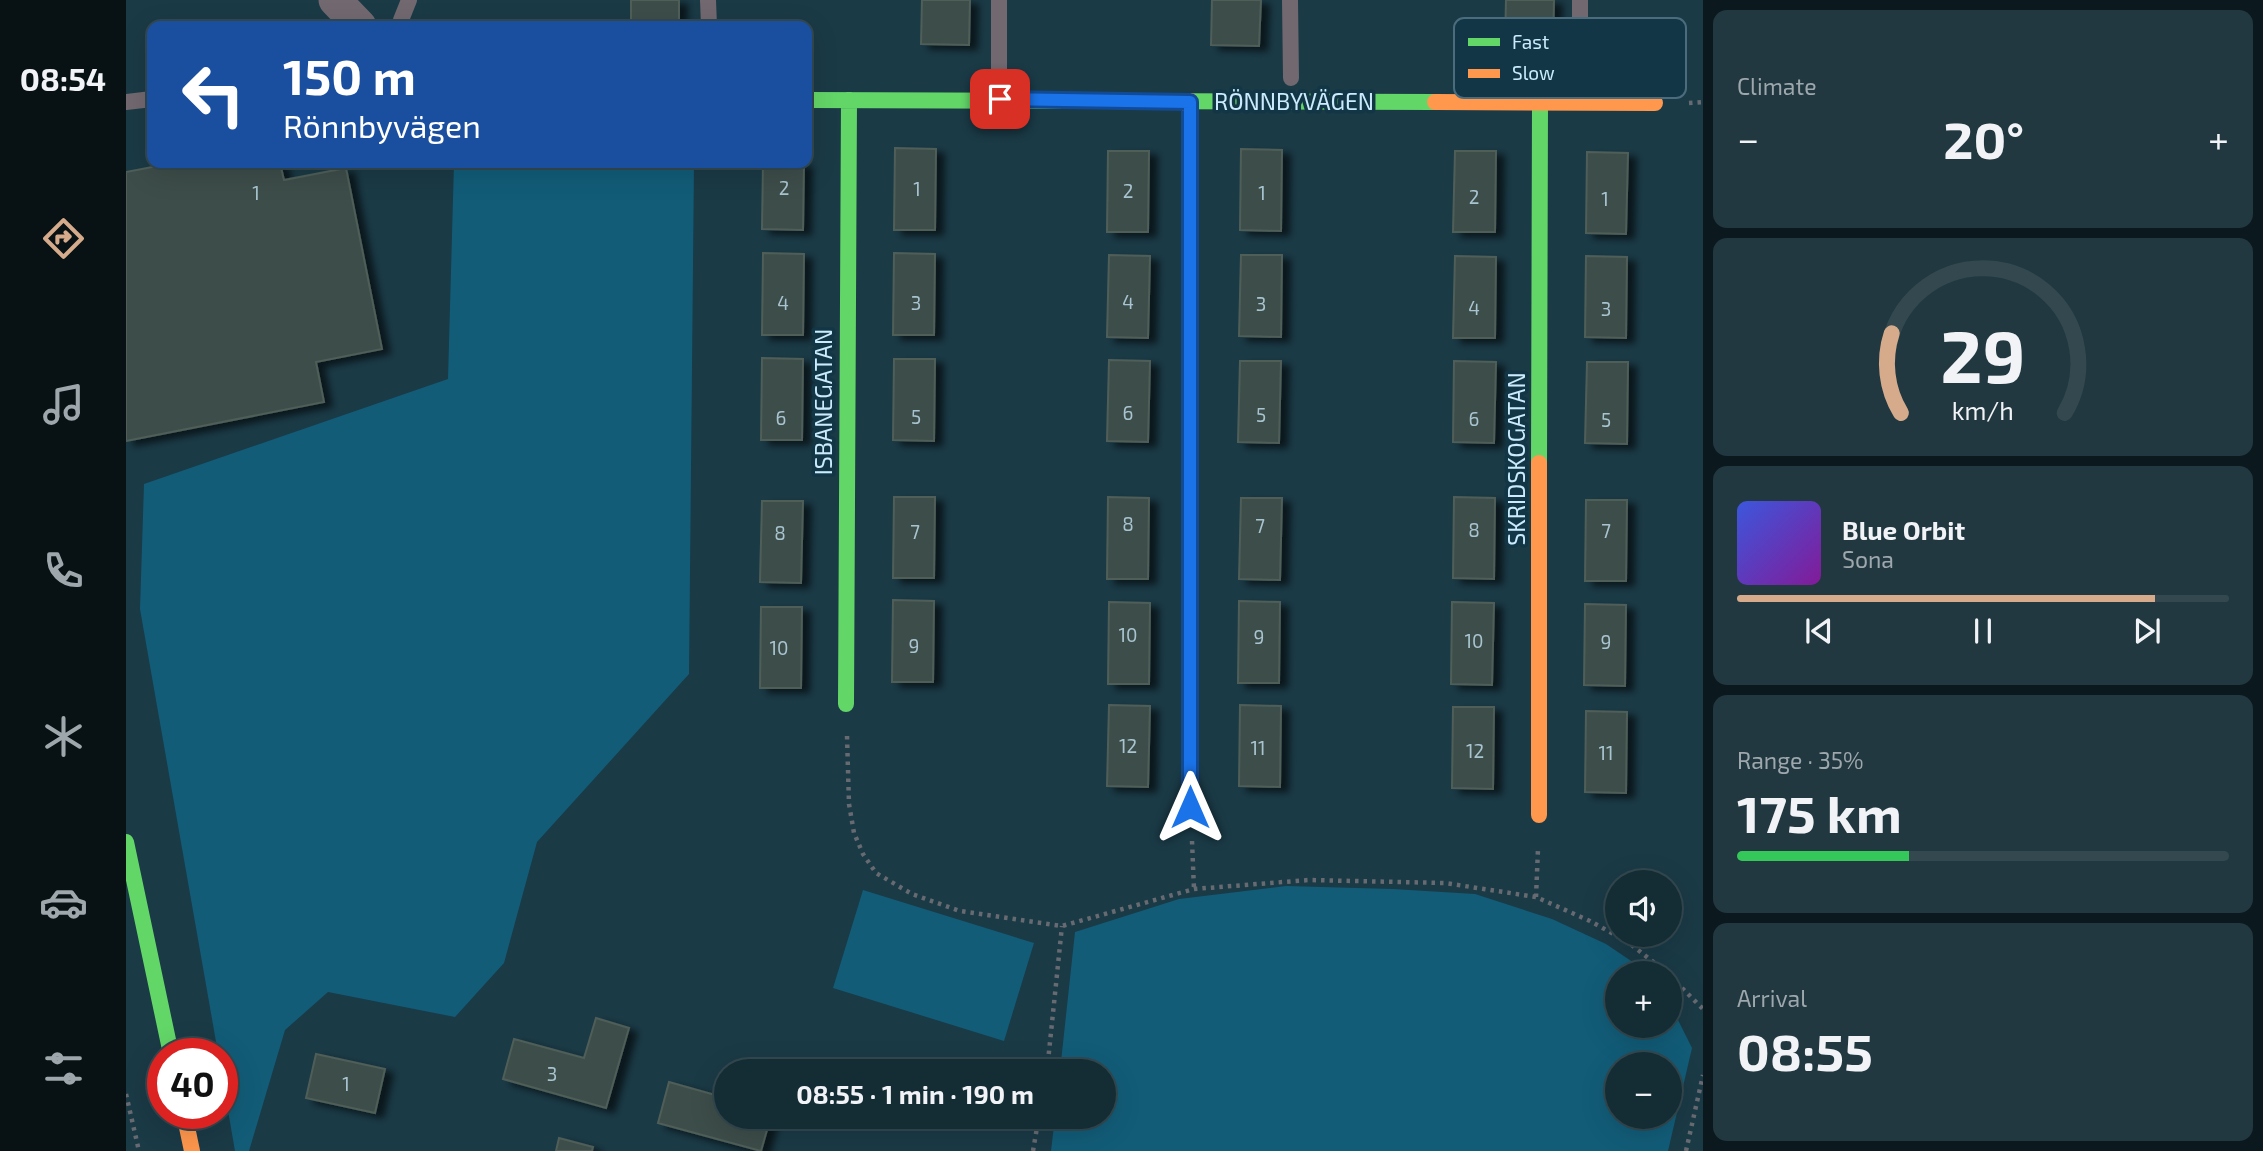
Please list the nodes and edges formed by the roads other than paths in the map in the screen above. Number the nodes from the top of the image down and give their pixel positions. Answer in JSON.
{"nodes":[{"id":1,"x":335,"y":0,"type":"edge"},
{"id":2,"x":409,"y":0,"type":"edge"},
{"id":3,"x":708,"y":0,"type":"edge"},
{"id":4,"x":999,"y":0,"type":"edge"},
{"id":5,"x":1290,"y":0,"type":"edge"},
{"id":6,"x":1580,"y":0,"type":"edge"},
{"id":7,"x":1580,"y":18,"type":"edge"},
{"id":8,"x":401,"y":20,"type":"dead end"},
{"id":9,"x":355,"y":21,"type":"edge"},
{"id":10,"x":709,"y":21,"type":"edge"},
{"id":11,"x":999,"y":74,"type":"dead end"},
{"id":12,"x":1291,"y":78,"type":"dead end"},
{"id":13,"x":147,"y":100,"type":"edge"},
{"id":14,"x":812,"y":100,"type":"edge"},
{"id":15,"x":849,"y":100,"type":"junction"},
{"id":16,"x":126,"y":102,"type":"edge"},
{"id":17,"x":1190,"y":102,"type":"junction"},
{"id":18,"x":1540,"y":102,"type":"junction"},
{"id":19,"x":1655,"y":103,"type":"dead end"},
{"id":20,"x":846,"y":704,"type":"road end"},
{"id":21,"x":1190,"y":807,"type":"road end"},
{"id":22,"x":1539,"y":815,"type":"road end"},
{"id":23,"x":126,"y":842,"type":"edge"},
{"id":24,"x":168,"y":1038,"type":"edge"},
{"id":25,"x":187,"y":1129,"type":"edge"},
{"id":26,"x":192,"y":1151,"type":"edge"}],
"edges":[{"from":1,"to":9,"type":"street"},
{"from":2,"to":8,"type":"lane"},
{"from":3,"to":10,"type":"lane"},
{"from":4,"to":11,"type":"lane"},
{"from":5,"to":12,"type":"lane"},
{"from":6,"to":7,"type":"lane"},
{"from":13,"to":16,"type":"lane"},
{"from":14,"to":15,"type":"street","name":"RÖNNBYVÄGEN"},
{"from":15,"to":17,"type":"street","name":"RÖNNBYVÄGEN"},
{"from":15,"to":20,"type":"street","name":"ISBANEGATAN"},
{"from":17,"to":18,"type":"street","name":"RÖNNBYVÄGEN"},
{"from":17,"to":21,"type":"street"},
{"from":18,"to":19,"type":"street","name":"RÖNNBYVÄGEN"},
{"from":18,"to":22,"type":"street","name":"SKRIDSKOGATAN"},
{"from":23,"to":24,"type":"street"},
{"from":25,"to":26,"type":"street"}]}
